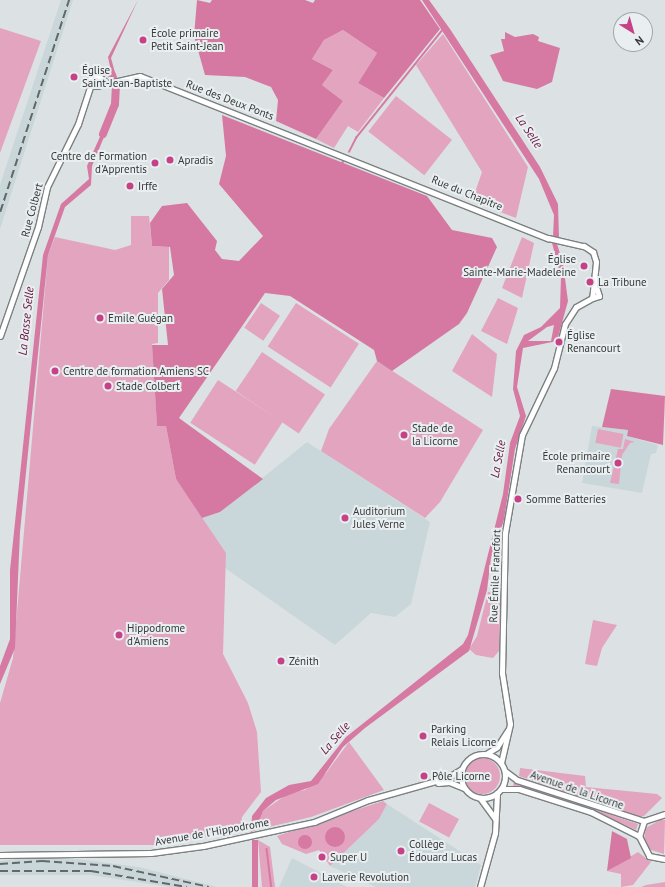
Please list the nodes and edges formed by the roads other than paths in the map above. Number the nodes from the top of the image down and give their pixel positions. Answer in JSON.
{"nodes":[{"id":1,"x":100,"y":79,"type":"junction"},
{"id":2,"x":109,"y":82,"type":"junction"},
{"id":3,"x":94,"y":85,"type":"junction"},
{"id":4,"x":345,"y":155,"type":"joint"},
{"id":5,"x":595,"y":291,"type":"joint"},
{"id":6,"x":0,"y":336,"type":"edge"},
{"id":7,"x":509,"y":727,"type":"junction"},
{"id":8,"x":486,"y":754,"type":"junction"},
{"id":9,"x":501,"y":763,"type":"junction"},
{"id":10,"x":462,"y":769,"type":"junction"},
{"id":11,"x":505,"y":771,"type":"junction"},
{"id":12,"x":421,"y":786,"type":"junction"},
{"id":13,"x":464,"y":788,"type":"junction"},
{"id":14,"x":499,"y":791,"type":"junction"},
{"id":15,"x":480,"y":798,"type":"junction"},
{"id":16,"x":665,"y":814,"type":"edge"},
{"id":17,"x":644,"y":821,"type":"junction"},
{"id":18,"x":496,"y":823,"type":"junction"},
{"id":19,"x":639,"y":836,"type":"junction"},
{"id":20,"x":0,"y":855,"type":"edge"},
{"id":21,"x":665,"y":859,"type":"edge"},
{"id":22,"x":480,"y":887,"type":"edge"}],
"edges":[{"from":1,"to":2,"type":"street"},
{"from":1,"to":3,"type":"street"},
{"from":1,"to":3,"type":"street"},
{"from":2,"to":3,"type":"street","name":"Rue des Deux Ponts"},
{"from":2,"to":4,"type":"street","name":"Rue des Deux Ponts"},
{"from":3,"to":6,"type":"street","name":"Rue Colbert"},
{"from":4,"to":5,"type":"street","name":"Rue du Chapitre"},
{"from":5,"to":7,"type":"street","name":"Rue Émile Francfort"},
{"from":7,"to":8,"type":"street"},
{"from":7,"to":9,"type":"street","name":"Rue Émile Francfort"},
{"from":8,"to":9,"type":"street"},
{"from":8,"to":10,"type":"street"},
{"from":9,"to":11,"type":"street"},
{"from":10,"to":12,"type":"street","name":"Avenue de l'Hippodrome"},
{"from":10,"to":13,"type":"street"},
{"from":11,"to":14,"type":"street"},
{"from":11,"to":17,"type":"street","name":"Avenue de la Licorne"},
{"from":12,"to":13,"type":"street","name":"Avenue de l'Hippodrome"},
{"from":12,"to":20,"type":"street","name":"Avenue de l'Hippodrome"},
{"from":13,"to":15,"type":"street"},
{"from":14,"to":15,"type":"street"},
{"from":14,"to":18,"type":"street"},
{"from":14,"to":19,"type":"street","name":"Avenue de la Licorne"},
{"from":15,"to":18,"type":"street"},
{"from":16,"to":17,"type":"street"},
{"from":17,"to":19,"type":"street"},
{"from":18,"to":22,"type":"street"},
{"from":19,"to":21,"type":"street"}]}
